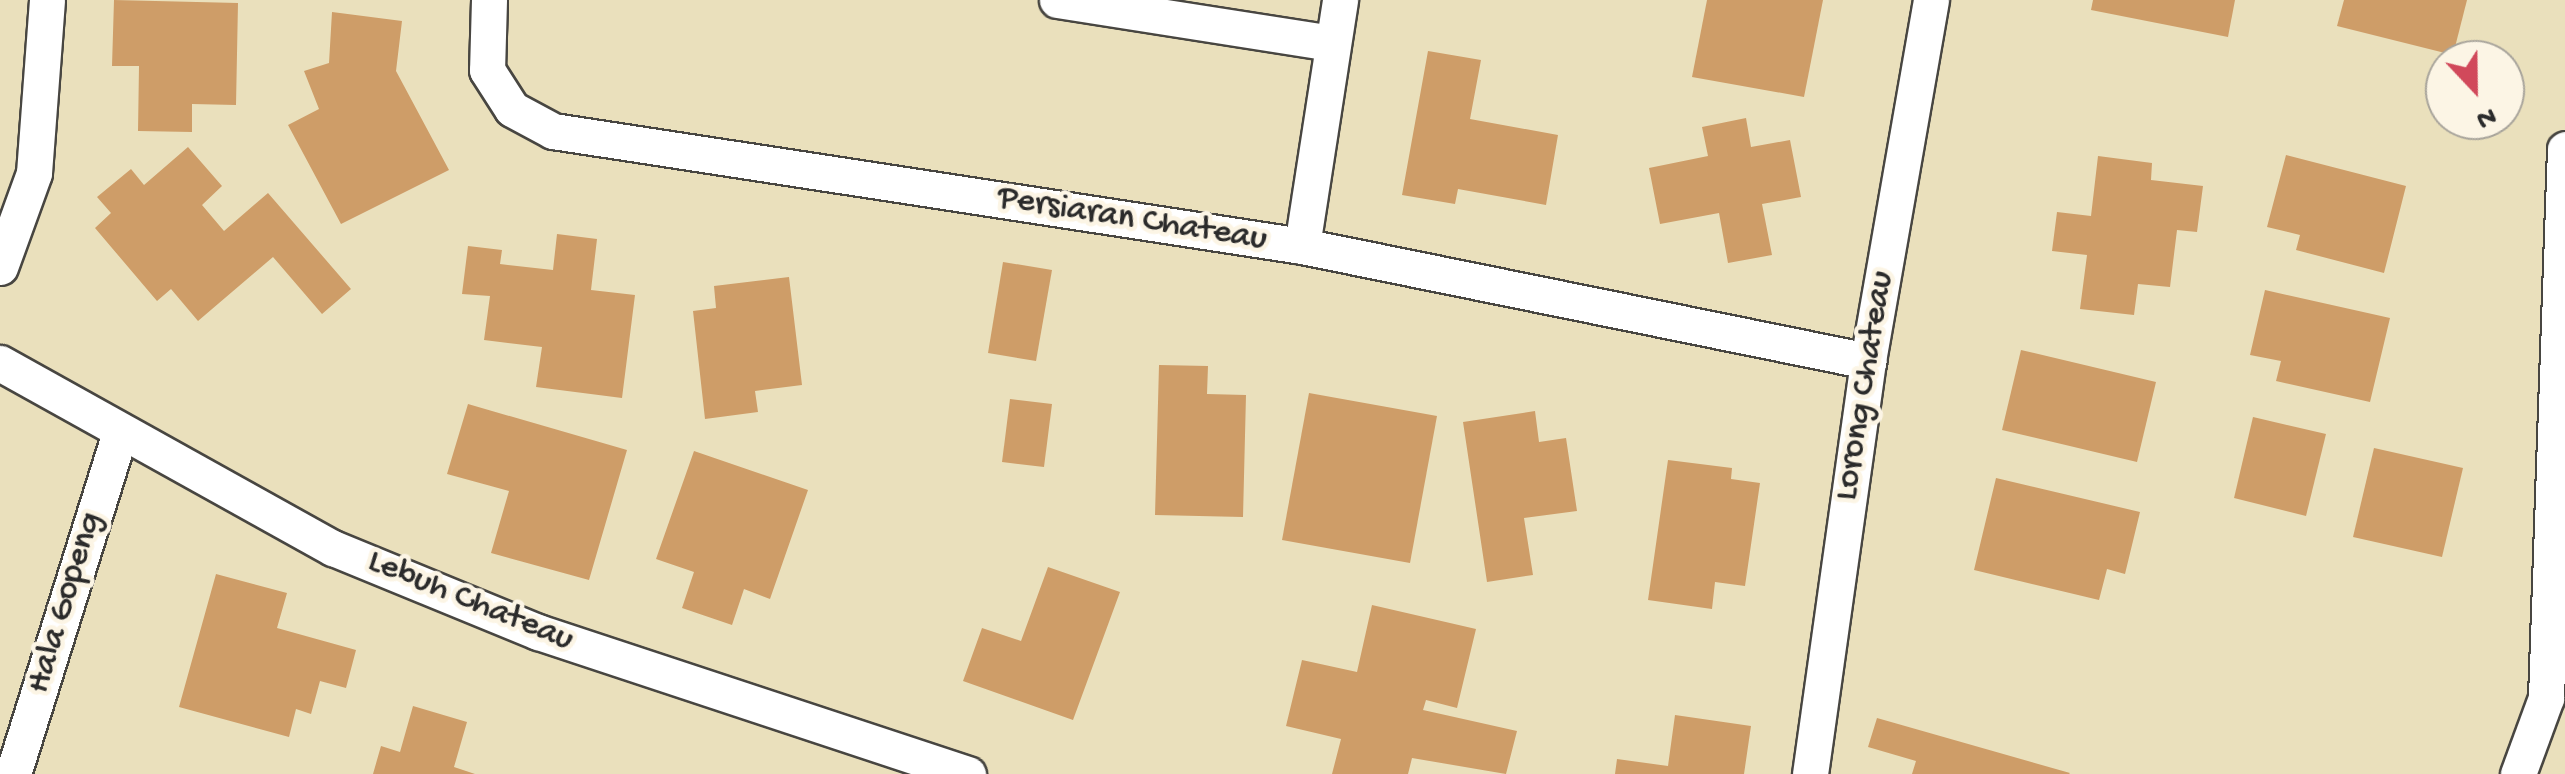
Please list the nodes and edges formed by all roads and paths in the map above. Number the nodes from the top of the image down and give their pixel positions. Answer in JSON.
{"nodes":[{"id":1,"x":47,"y":0,"type":"edge"},
{"id":2,"x":489,"y":0,"type":"edge"},
{"id":3,"x":1057,"y":0,"type":"edge"},
{"id":4,"x":1340,"y":0,"type":"edge"},
{"id":5,"x":1931,"y":0,"type":"edge"},
{"id":6,"x":1333,"y":43,"type":"junction"},
{"id":7,"x":2565,"y":149,"type":"edge"},
{"id":8,"x":1302,"y":246,"type":"junction"},
{"id":9,"x":0,"y":267,"type":"edge"},
{"id":10,"x":1868,"y":361,"type":"junction"},
{"id":11,"x":0,"y":363,"type":"edge"},
{"id":12,"x":120,"y":432,"type":"junction"},
{"id":13,"x":2555,"y":700,"type":"edge"},
{"id":14,"x":13,"y":774,"type":"edge"},
{"id":15,"x":968,"y":774,"type":"edge"},
{"id":16,"x":1810,"y":774,"type":"edge"},
{"id":17,"x":2518,"y":774,"type":"edge"}],
"edges":[{"from":1,"to":9,"type":"street"},
{"from":2,"to":8,"type":"street","name":"Persiaran Chateau"},
{"from":3,"to":6,"type":"street"},
{"from":4,"to":6,"type":"street"},
{"from":5,"to":10,"type":"street","name":"Lorong Chateau"},
{"from":6,"to":8,"type":"street"},
{"from":7,"to":13,"type":"street"},
{"from":8,"to":10,"type":"street","name":"Persiaran Chateau"},
{"from":10,"to":16,"type":"street","name":"Lorong Chateau"},
{"from":11,"to":12,"type":"street","name":"Lebuh Chateau"},
{"from":12,"to":14,"type":"street","name":"Hala Gopeng"},
{"from":12,"to":15,"type":"street","name":"Lebuh Chateau"},
{"from":13,"to":17,"type":"street"}]}
